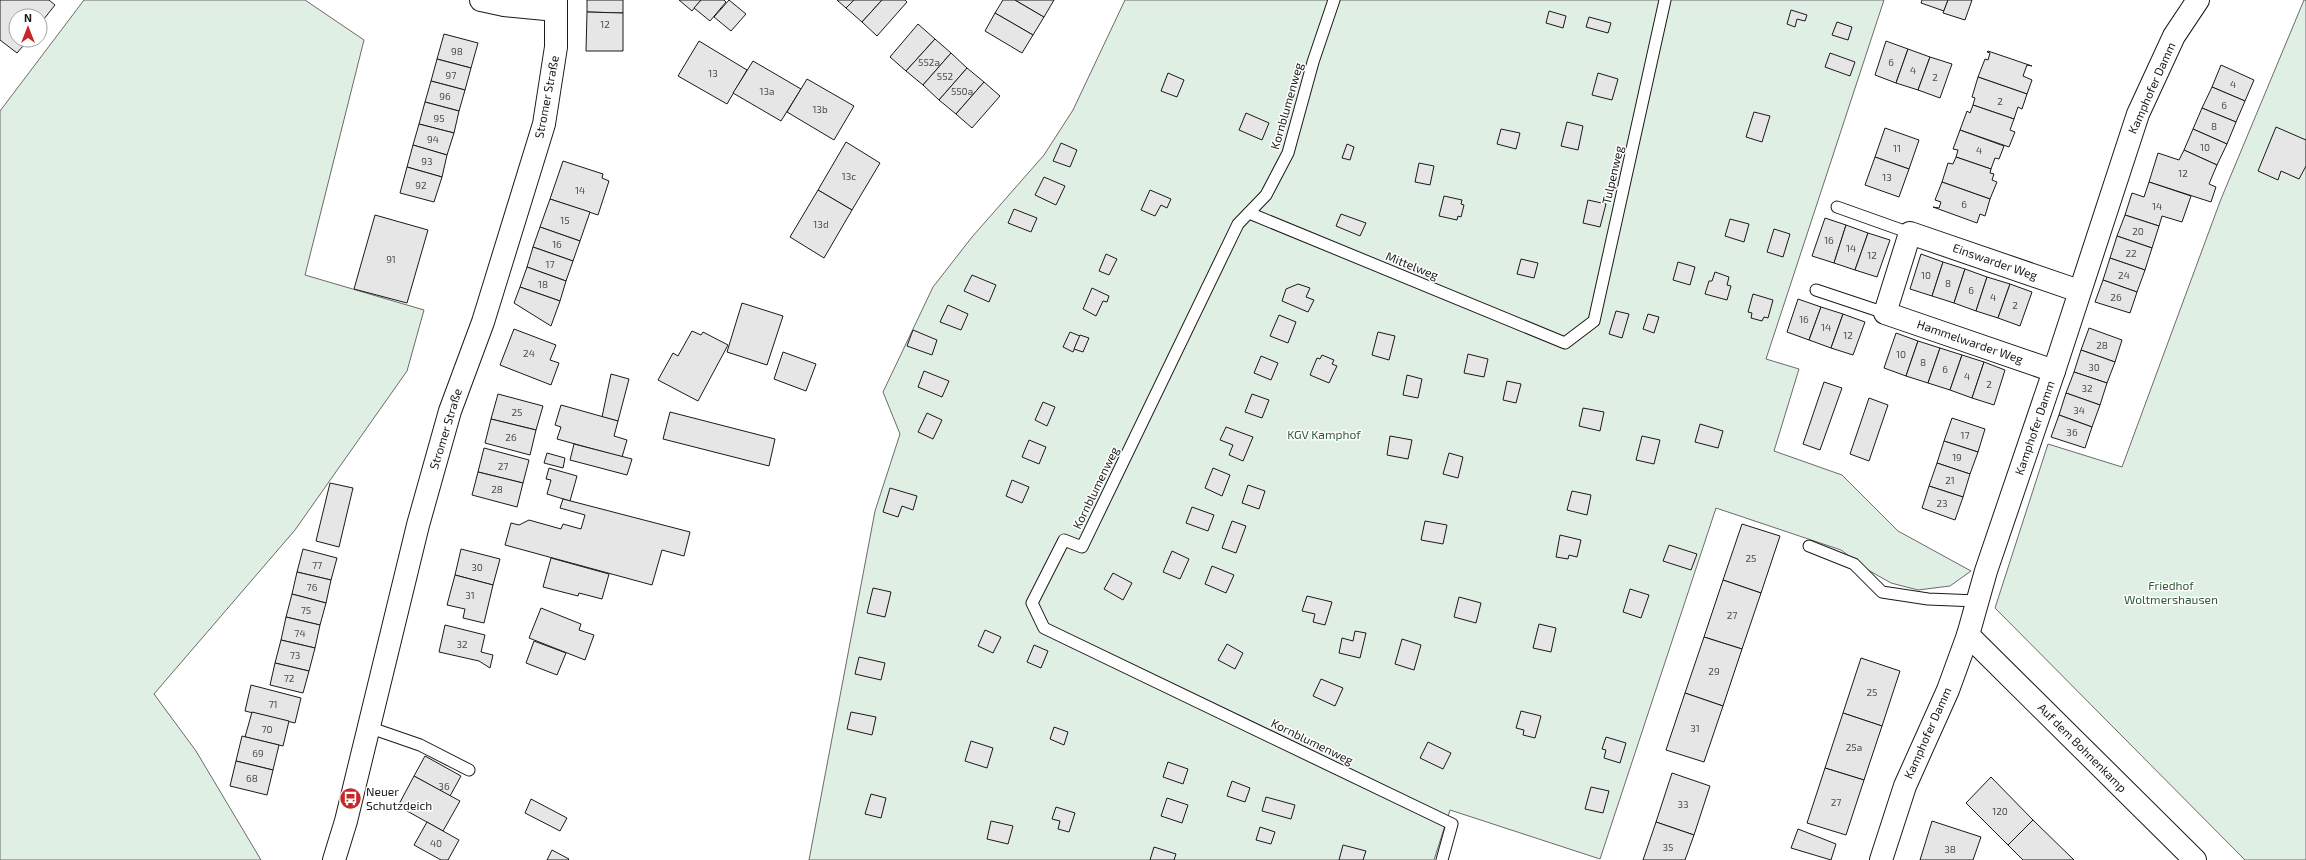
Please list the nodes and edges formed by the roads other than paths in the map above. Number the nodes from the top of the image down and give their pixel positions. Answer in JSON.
{"nodes":[{"id":1,"x":481,"y":0,"type":"edge"},
{"id":2,"x":1334,"y":0,"type":"edge"},
{"id":3,"x":1665,"y":0,"type":"edge"},
{"id":4,"x":2198,"y":0,"type":"edge"},
{"id":5,"x":556,"y":5,"type":"edge"},
{"id":6,"x":1836,"y":207,"type":"dead end"},
{"id":7,"x":1249,"y":213,"type":"junction"},
{"id":8,"x":1910,"y":233,"type":"junction"},
{"id":9,"x":1816,"y":290,"type":"dead end"},
{"id":10,"x":2080,"y":291,"type":"junction"},
{"id":11,"x":1885,"y":313,"type":"junction"},
{"id":12,"x":1565,"y":343,"type":"joint"},
{"id":13,"x":2054,"y":371,"type":"junction"},
{"id":14,"x":1809,"y":546,"type":"dead end"},
{"id":15,"x":1977,"y":601,"type":"junction"},
{"id":16,"x":1968,"y":636,"type":"junction"},
{"id":17,"x":368,"y":727,"type":"junction"},
{"id":18,"x":468,"y":770,"type":"dead end"},
{"id":19,"x":334,"y":860,"type":"edge"},
{"id":20,"x":1442,"y":860,"type":"edge"},
{"id":21,"x":1881,"y":860,"type":"edge"},
{"id":22,"x":2195,"y":860,"type":"edge"}],
"edges":[{"from":1,"to":5,"type":"street"},
{"from":2,"to":7,"type":"lane","name":"Kornblumenweg"},
{"from":3,"to":12,"type":"lane","name":"Tulpenweg"},
{"from":4,"to":10,"type":"street","name":"Kamphofer Damm"},
{"from":5,"to":17,"type":"street","name":"Stromer Straße"},
{"from":6,"to":8,"type":"lane"},
{"from":7,"to":12,"type":"lane","name":"Mittelweg"},
{"from":7,"to":20,"type":"lane","name":"Kornblumenweg"},
{"from":8,"to":10,"type":"street","name":"Einswarder Weg"},
{"from":8,"to":11,"type":"street"},
{"from":9,"to":11,"type":"lane"},
{"from":10,"to":13,"type":"street","name":"Kamphofer Damm"},
{"from":11,"to":13,"type":"street","name":"Hammelwarder Weg"},
{"from":13,"to":15,"type":"street","name":"Kamphofer Damm"},
{"from":14,"to":15,"type":"lane"},
{"from":15,"to":16,"type":"street","name":"Kamphofer Damm"},
{"from":16,"to":21,"type":"street","name":"Kamphofer Damm"},
{"from":16,"to":22,"type":"street","name":"Auf dem Bohnenkamp"},
{"from":17,"to":18,"type":"lane"},
{"from":17,"to":19,"type":"street","name":"Stromer Straße"}]}
